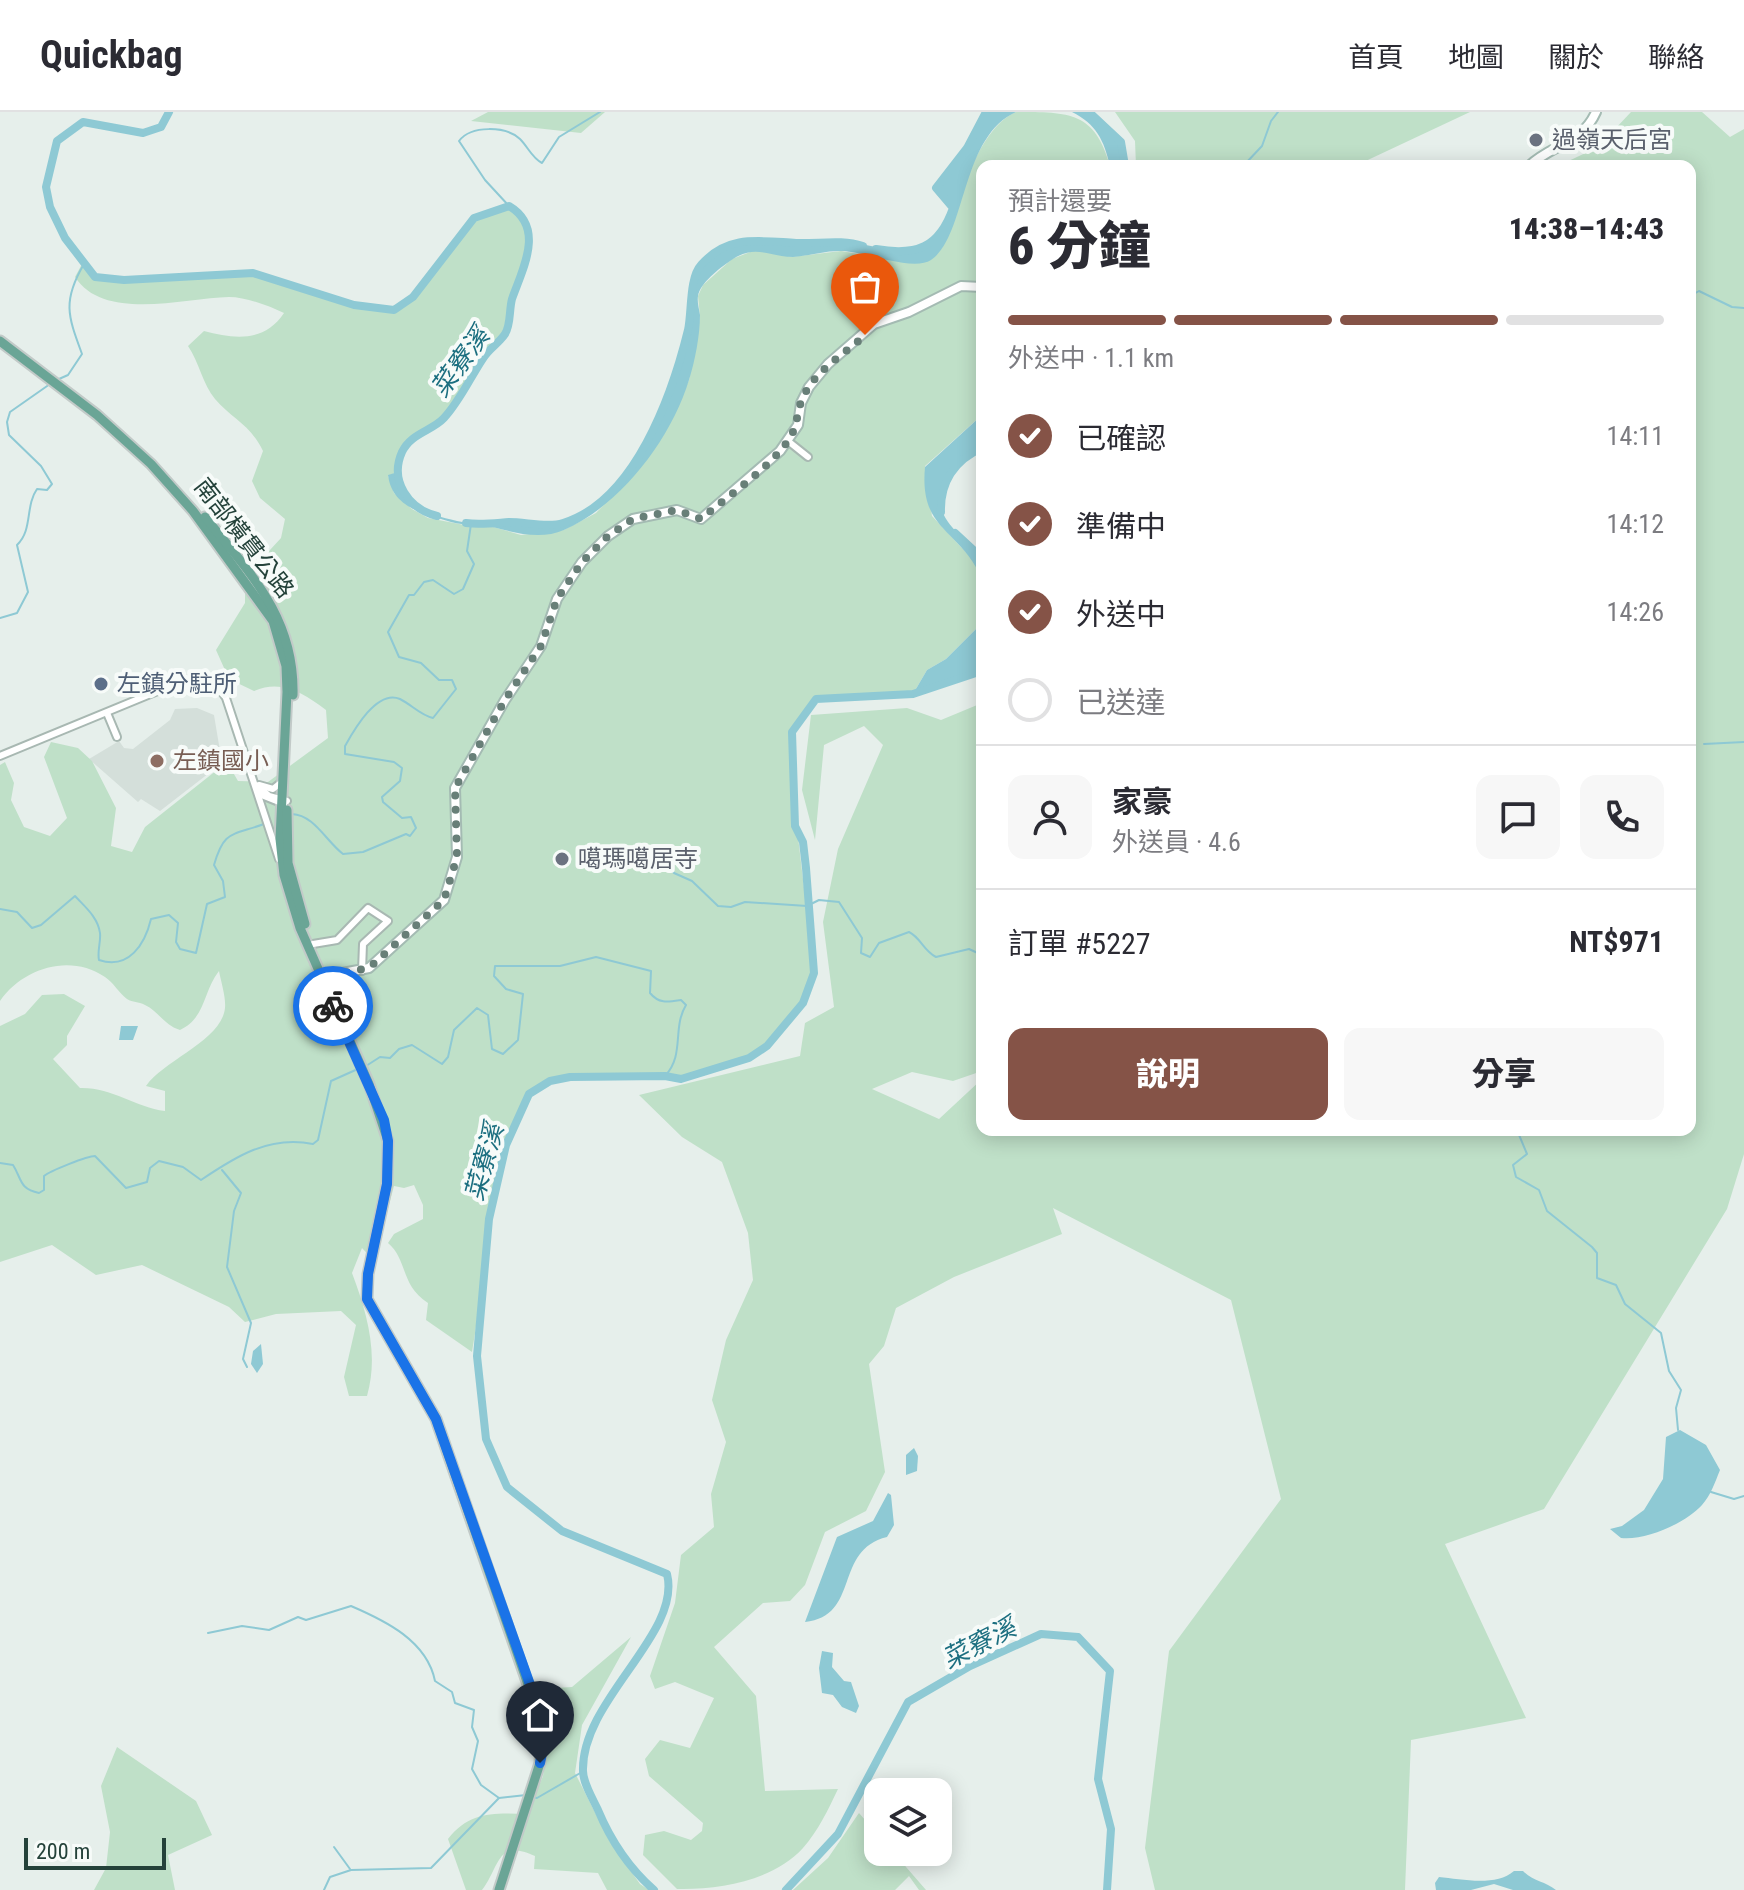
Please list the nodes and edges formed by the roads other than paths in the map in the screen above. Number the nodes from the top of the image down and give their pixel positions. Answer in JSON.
{"nodes":[{"id":1,"x":1596,"y":112,"type":"edge"},
{"id":2,"x":1535,"y":160,"type":"edge"},
{"id":3,"x":976,"y":287,"type":"edge"},
{"id":4,"x":0,"y":334,"type":"edge"},
{"id":5,"x":0,"y":341,"type":"edge"},
{"id":6,"x":27,"y":358,"type":"junction"},
{"id":7,"x":788,"y":441,"type":"junction"},
{"id":8,"x":808,"y":457,"type":"dead end"},
{"id":9,"x":107,"y":713,"type":"junction"},
{"id":10,"x":289,"y":719,"type":"junction"},
{"id":11,"x":117,"y":737,"type":"dead end"},
{"id":12,"x":0,"y":756,"type":"edge"},
{"id":13,"x":283,"y":781,"type":"junction"},
{"id":14,"x":255,"y":783,"type":"junction"},
{"id":15,"x":259,"y":794,"type":"junction"},
{"id":16,"x":284,"y":802,"type":"junction"},
{"id":17,"x":280,"y":840,"type":"junction"},
{"id":18,"x":313,"y":944,"type":"junction"},
{"id":19,"x":362,"y":971,"type":"junction"},
{"id":20,"x":323,"y":976,"type":"junction"},
{"id":21,"x":499,"y":1890,"type":"edge"}],
"edges":[{"from":1,"to":2,"type":"street"},
{"from":3,"to":7,"type":"street"},
{"from":4,"to":6,"type":"main road"},
{"from":5,"to":6,"type":"main road"},
{"from":6,"to":10,"type":"main road","name":"南部橫貫公路"},
{"from":7,"to":8,"type":"street"},
{"from":7,"to":19,"type":"street"},
{"from":9,"to":11,"type":"street"},
{"from":9,"to":12,"type":"street"},
{"from":9,"to":14,"type":"street"},
{"from":10,"to":13,"type":"main road","name":"南部橫貫公路"},
{"from":10,"to":16,"type":"main road","name":"南部橫貫公路"},
{"from":13,"to":14,"type":"street"},
{"from":13,"to":16,"type":"main road","name":"南部橫貫公路"},
{"from":14,"to":15,"type":"street"},
{"from":14,"to":16,"type":"street"},
{"from":15,"to":16,"type":"street"},
{"from":15,"to":17,"type":"street"},
{"from":16,"to":17,"type":"main road"},
{"from":17,"to":18,"type":"main road"},
{"from":17,"to":20,"type":"main road"},
{"from":18,"to":19,"type":"street"},
{"from":18,"to":20,"type":"main road"},
{"from":19,"to":20,"type":"street"},
{"from":20,"to":21,"type":"main road"}]}
